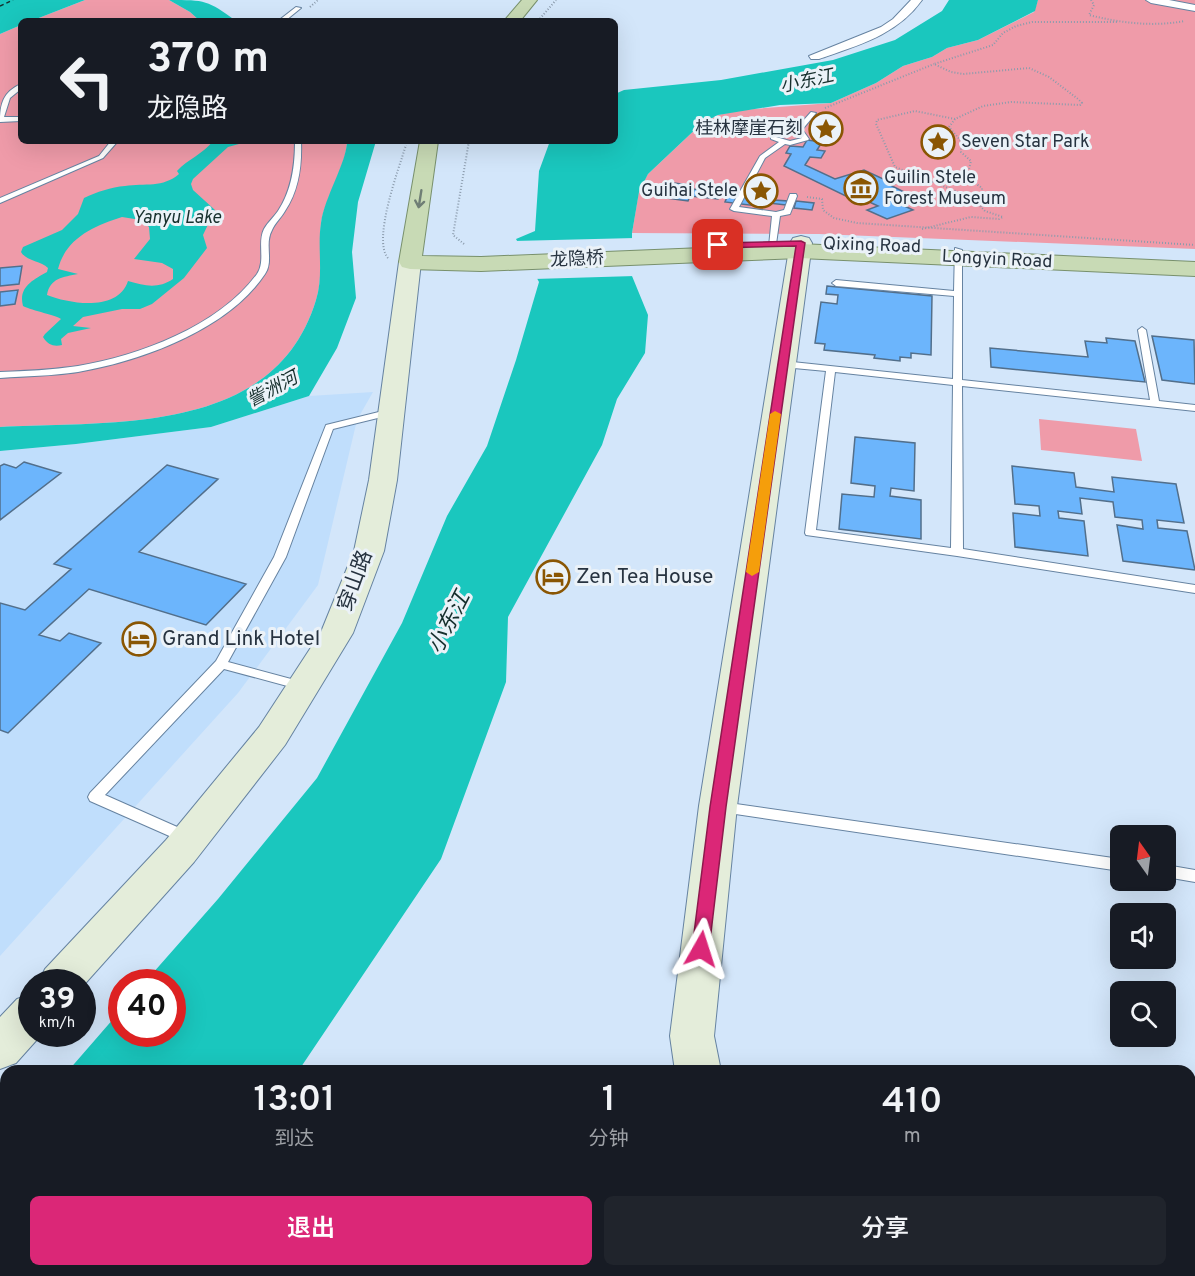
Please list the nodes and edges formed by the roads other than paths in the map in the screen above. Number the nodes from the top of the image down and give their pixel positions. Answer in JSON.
{"nodes":[{"id":1,"x":530,"y":0,"type":"edge"},
{"id":2,"x":543,"y":0,"type":"edge"},
{"id":3,"x":917,"y":0,"type":"edge"},
{"id":4,"x":1151,"y":0,"type":"edge"},
{"id":5,"x":298,"y":8,"type":"dead end"},
{"id":6,"x":1194,"y":14,"type":"edge"},
{"id":7,"x":285,"y":18,"type":"edge"},
{"id":8,"x":515,"y":18,"type":"edge"},
{"id":9,"x":528,"y":18,"type":"edge"},
{"id":10,"x":815,"y":56,"type":"dead end"},
{"id":11,"x":18,"y":88,"type":"edge"},
{"id":12,"x":813,"y":112,"type":"road end"},
{"id":13,"x":18,"y":118,"type":"edge"},
{"id":14,"x":1,"y":120,"type":"edge"},
{"id":15,"x":797,"y":131,"type":"junction"},
{"id":16,"x":783,"y":142,"type":"junction"},
{"id":17,"x":112,"y":144,"type":"edge"},
{"id":18,"x":298,"y":144,"type":"edge"},
{"id":19,"x":429,"y":144,"type":"edge"},
{"id":20,"x":793,"y":196,"type":"road end"},
{"id":21,"x":0,"y":201,"type":"edge"},
{"id":22,"x":776,"y":214,"type":"junction"},
{"id":23,"x":791,"y":246,"type":"junction"},
{"id":24,"x":672,"y":251,"type":"joint"},
{"id":25,"x":424,"y":254,"type":"junction"},
{"id":26,"x":958,"y":254,"type":"junction"},
{"id":27,"x":1195,"y":260,"type":"edge"},
{"id":28,"x":1195,"y":269,"type":"edge"},
{"id":29,"x":836,"y":283,"type":"dead end"},
{"id":30,"x":958,"y":294,"type":"junction"},
{"id":31,"x":1142,"y":330,"type":"dead end"},
{"id":32,"x":783,"y":364,"type":"junction"},
{"id":33,"x":831,"y":369,"type":"junction"},
{"id":34,"x":0,"y":375,"type":"edge"},
{"id":35,"x":958,"y":381,"type":"junction"},
{"id":36,"x":1155,"y":403,"type":"junction"},
{"id":37,"x":1195,"y":408,"type":"edge"},
{"id":38,"x":391,"y":412,"type":"junction"},
{"id":39,"x":957,"y":552,"type":"junction"},
{"id":40,"x":1195,"y":589,"type":"edge"},
{"id":41,"x":221,"y":664,"type":"junction"},
{"id":42,"x":303,"y":686,"type":"junction"},
{"id":43,"x":718,"y":807,"type":"junction"},
{"id":44,"x":190,"y":839,"type":"junction"},
{"id":45,"x":1110,"y":864,"type":"edge"},
{"id":46,"x":1176,"y":873,"type":"edge"},
{"id":47,"x":1195,"y":876,"type":"edge"},
{"id":48,"x":72,"y":969,"type":"edge"},
{"id":49,"x":18,"y":1028,"type":"edge"},
{"id":50,"x":0,"y":1048,"type":"edge"},
{"id":51,"x":697,"y":1065,"type":"edge"}],
"edges":[{"from":1,"to":8,"type":"main road"},
{"from":2,"to":9,"type":"main road"},
{"from":3,"to":10,"type":"street"},
{"from":4,"to":6,"type":"street"},
{"from":5,"to":7,"type":"lane"},
{"from":11,"to":14,"type":"lane"},
{"from":12,"to":15,"type":"lane"},
{"from":13,"to":14,"type":"lane"},
{"from":15,"to":16,"type":"lane"},
{"from":15,"to":16,"type":"lane"},
{"from":16,"to":22,"type":"lane"},
{"from":17,"to":21,"type":"lane"},
{"from":18,"to":34,"type":"lane"},
{"from":19,"to":25,"type":"main road","one_way":true},
{"from":20,"to":22,"type":"lane"},
{"from":22,"to":23,"type":"lane"},
{"from":23,"to":24,"type":"main road","name":"Longyin Road"},
{"from":23,"to":26,"type":"main road","name":"Longyin Road"},
{"from":23,"to":32,"type":"street"},
{"from":24,"to":25,"type":"main road","name":"龙隐桥"},
{"from":25,"to":38,"type":"street","name":"穿山路"},
{"from":26,"to":27,"type":"main road"},
{"from":26,"to":28,"type":"main road","name":"Longyin Road"},
{"from":26,"to":30,"type":"lane"},
{"from":29,"to":30,"type":"lane"},
{"from":30,"to":35,"type":"lane"},
{"from":31,"to":36,"type":"lane"},
{"from":32,"to":33,"type":"lane"},
{"from":32,"to":43,"type":"street"},
{"from":33,"to":35,"type":"lane"},
{"from":33,"to":39,"type":"lane"},
{"from":35,"to":36,"type":"lane"},
{"from":35,"to":39,"type":"lane"},
{"from":36,"to":37,"type":"lane"},
{"from":38,"to":41,"type":"lane"},
{"from":38,"to":42,"type":"street","name":"穿山路"},
{"from":39,"to":40,"type":"lane"},
{"from":41,"to":42,"type":"lane"},
{"from":41,"to":44,"type":"lane"},
{"from":42,"to":44,"type":"street","name":"穿山路"},
{"from":43,"to":45,"type":"lane"},
{"from":43,"to":51,"type":"street"},
{"from":44,"to":48,"type":"street","name":"穿山路"},
{"from":46,"to":47,"type":"lane"},
{"from":49,"to":50,"type":"street"}]}
